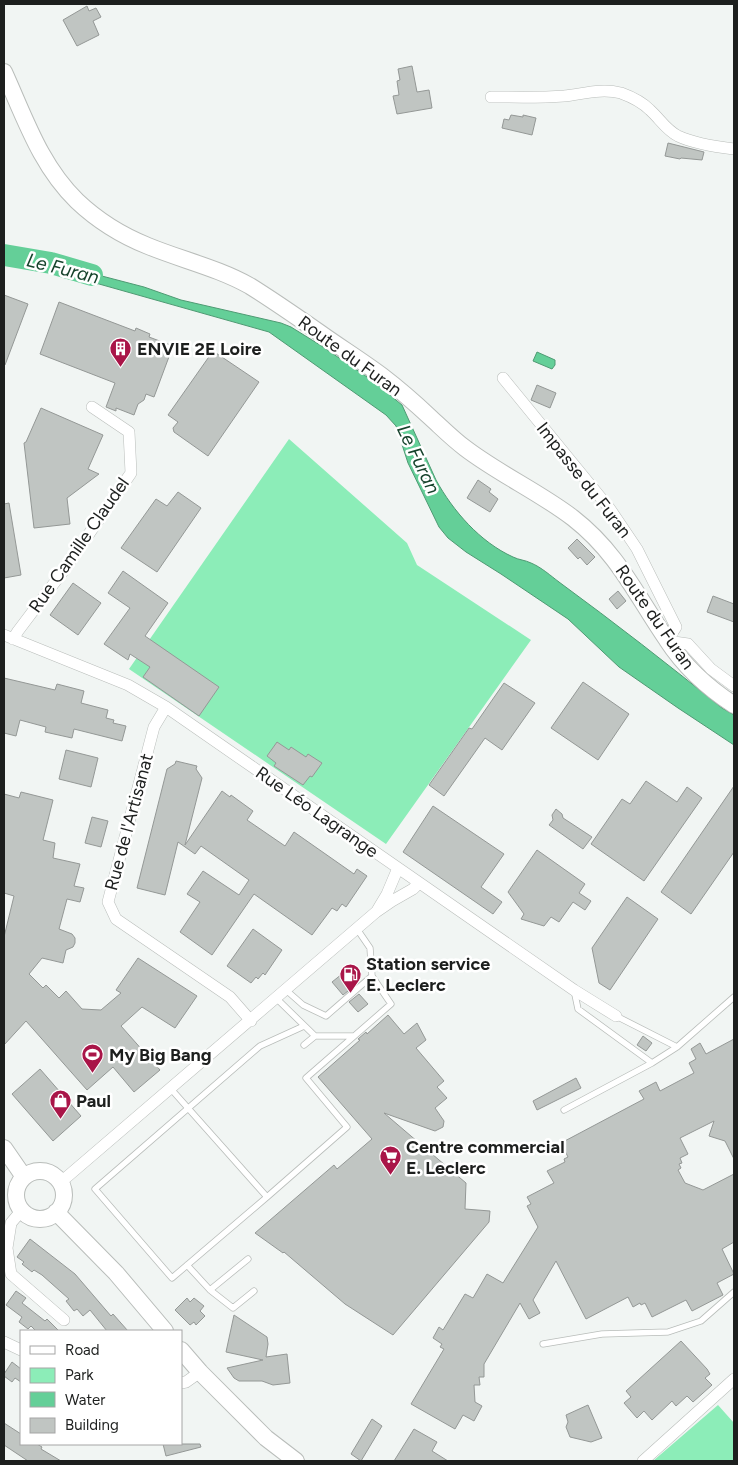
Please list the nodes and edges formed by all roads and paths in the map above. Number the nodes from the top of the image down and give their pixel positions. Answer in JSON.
{"nodes":[{"id":1,"x":4,"y":72,"type":"edge"},
{"id":2,"x":491,"y":97,"type":"dead end"},
{"id":3,"x":734,"y":149,"type":"edge"},
{"id":4,"x":503,"y":378,"type":"dead end"},
{"id":5,"x":92,"y":407,"type":"dead end"},
{"id":6,"x":9,"y":637,"type":"edge"},
{"id":7,"x":667,"y":641,"type":"junction"},
{"id":8,"x":734,"y":686,"type":"edge"},
{"id":9,"x":734,"y":705,"type":"edge"},
{"id":10,"x":166,"y":707,"type":"junction"},
{"id":11,"x":398,"y":868,"type":"junction"},
{"id":12,"x":419,"y":883,"type":"junction"},
{"id":13,"x":376,"y":912,"type":"junction"},
{"id":14,"x":357,"y":929,"type":"junction"},
{"id":15,"x":372,"y":976,"type":"junction"},
{"id":16,"x":286,"y":990,"type":"junction"},
{"id":17,"x":574,"y":990,"type":"junction"},
{"id":18,"x":734,"y":997,"type":"edge"},
{"id":19,"x":277,"y":999,"type":"junction"},
{"id":20,"x":616,"y":1016,"type":"joint"},
{"id":21,"x":250,"y":1021,"type":"junction"},
{"id":22,"x":304,"y":1026,"type":"junction"},
{"id":23,"x":315,"y":1036,"type":"junction"},
{"id":24,"x":354,"y":1036,"type":"junction"},
{"id":25,"x":304,"y":1045,"type":"dead end"},
{"id":26,"x":677,"y":1047,"type":"junction"},
{"id":27,"x":652,"y":1063,"type":"junction"},
{"id":28,"x":171,"y":1089,"type":"junction"},
{"id":29,"x":188,"y":1108,"type":"junction"},
{"id":30,"x":564,"y":1110,"type":"dead end"},
{"id":31,"x":4,"y":1148,"type":"edge"},
{"id":32,"x":24,"y":1177,"type":"junction"},
{"id":33,"x":61,"y":1182,"type":"junction"},
{"id":34,"x":267,"y":1197,"type":"junction"},
{"id":35,"x":22,"y":1210,"type":"junction"},
{"id":36,"x":56,"y":1212,"type":"junction"},
{"id":37,"x":248,"y":1259,"type":"dead end"},
{"id":38,"x":187,"y":1266,"type":"junction"},
{"id":39,"x":210,"y":1290,"type":"junction"},
{"id":40,"x":254,"y":1291,"type":"dead end"},
{"id":41,"x":734,"y":1292,"type":"edge"},
{"id":42,"x":64,"y":1320,"type":"dead end"},
{"id":43,"x":164,"y":1330,"type":"edge"},
{"id":44,"x":4,"y":1342,"type":"edge"},
{"id":45,"x":543,"y":1344,"type":"dead end"},
{"id":46,"x":20,"y":1350,"type":"edge"},
{"id":47,"x":182,"y":1351,"type":"edge"},
{"id":48,"x":200,"y":1372,"type":"junction"},
{"id":49,"x":734,"y":1379,"type":"edge"},
{"id":50,"x":182,"y":1384,"type":"edge"},
{"id":51,"x":296,"y":1461,"type":"edge"},
{"id":52,"x":643,"y":1461,"type":"edge"}],
"edges":[{"from":1,"to":7,"type":"main road","name":"Route du Furan"},
{"from":2,"to":3,"type":"street"},
{"from":4,"to":7,"type":"street","name":"Impasse du Furan"},
{"from":5,"to":6,"type":"street","name":"Rue Camille Claudel"},
{"from":6,"to":10,"type":"street","name":"Rue Léo Lagrange"},
{"from":7,"to":8,"type":"street"},
{"from":7,"to":9,"type":"main road","name":"Route du Furan"},
{"from":10,"to":11,"type":"street","name":"Rue Léo Lagrange"},
{"from":10,"to":21,"type":"street","name":"Rue de l'Artisanat"},
{"from":11,"to":12,"type":"street","name":"Rue Léo Lagrange"},
{"from":11,"to":13,"type":"street"},
{"from":12,"to":13,"type":"street"},
{"from":12,"to":17,"type":"street","name":"Rue Léo Lagrange"},
{"from":13,"to":14,"type":"street"},
{"from":14,"to":15,"type":"lane"},
{"from":14,"to":16,"type":"street"},
{"from":15,"to":16,"type":"lane"},
{"from":15,"to":24,"type":"lane"},
{"from":16,"to":19,"type":"street"},
{"from":17,"to":20,"type":"street","name":"Rue Léo Lagrange"},
{"from":17,"to":27,"type":"lane"},
{"from":18,"to":26,"type":"lane"},
{"from":19,"to":21,"type":"street"},
{"from":19,"to":22,"type":"lane"},
{"from":20,"to":26,"type":"lane"},
{"from":21,"to":28,"type":"street"},
{"from":22,"to":23,"type":"lane"},
{"from":22,"to":29,"type":"lane"},
{"from":23,"to":24,"type":"lane"},
{"from":23,"to":25,"type":"lane"},
{"from":24,"to":34,"type":"lane"},
{"from":26,"to":27,"type":"lane"},
{"from":27,"to":30,"type":"lane"},
{"from":28,"to":29,"type":"lane"},
{"from":28,"to":33,"type":"street"},
{"from":29,"to":34,"type":"lane"},
{"from":29,"to":38,"type":"lane"},
{"from":31,"to":32,"type":"main road"},
{"from":32,"to":33,"type":"main road"},
{"from":32,"to":35,"type":"main road"},
{"from":33,"to":36,"type":"main road"},
{"from":34,"to":38,"type":"lane"},
{"from":35,"to":36,"type":"main road"},
{"from":35,"to":42,"type":"street"},
{"from":36,"to":43,"type":"main road"},
{"from":37,"to":39,"type":"lane"},
{"from":38,"to":39,"type":"lane"},
{"from":39,"to":40,"type":"lane"},
{"from":41,"to":45,"type":"lane"},
{"from":44,"to":46,"type":"street"},
{"from":47,"to":48,"type":"main road"},
{"from":48,"to":50,"type":"street"},
{"from":48,"to":51,"type":"main road"},
{"from":49,"to":52,"type":"street"}]}
